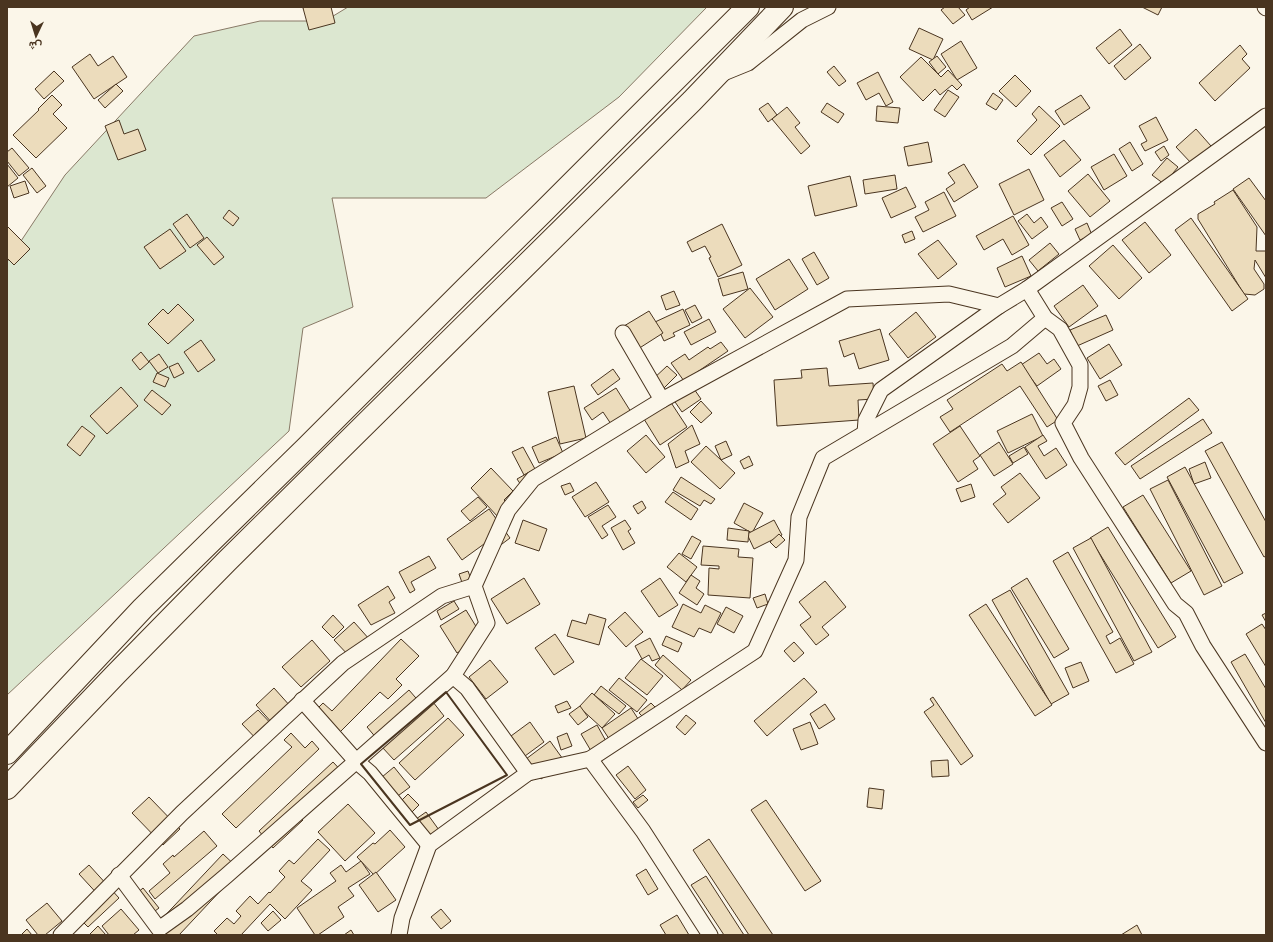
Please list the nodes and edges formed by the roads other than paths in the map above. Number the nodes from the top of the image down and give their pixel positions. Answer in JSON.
{"nodes":[{"id":1,"x":748,"y":7,"type":"edge"},
{"id":2,"x":782,"y":7,"type":"edge"},
{"id":3,"x":828,"y":7,"type":"edge"},
{"id":4,"x":715,"y":77,"type":"junction"},
{"id":5,"x":1266,"y":116,"type":"edge"},
{"id":6,"x":1026,"y":290,"type":"junction"},
{"id":7,"x":998,"y":306,"type":"junction"},
{"id":8,"x":1045,"y":318,"type":"junction"},
{"id":9,"x":623,"y":334,"type":"dead end"},
{"id":10,"x":662,"y":400,"type":"junction"},
{"id":11,"x":865,"y":434,"type":"junction"},
{"id":12,"x":474,"y":586,"type":"junction"},
{"id":13,"x":453,"y":676,"type":"junction"},
{"id":14,"x":302,"y":700,"type":"junction"},
{"id":15,"x":1266,"y":743,"type":"edge"},
{"id":16,"x":7,"y":753,"type":"edge"},
{"id":17,"x":590,"y":759,"type":"junction"},
{"id":18,"x":356,"y":761,"type":"junction"},
{"id":19,"x":528,"y":773,"type":"junction"},
{"id":20,"x":7,"y":788,"type":"edge"},
{"id":21,"x":429,"y":845,"type":"junction"},
{"id":22,"x":119,"y":875,"type":"junction"},
{"id":23,"x":61,"y":935,"type":"edge"},
{"id":24,"x":399,"y":935,"type":"edge"},
{"id":25,"x":710,"y":935,"type":"edge"}],
"edges":[{"from":1,"to":16,"type":"highway"},
{"from":2,"to":4,"type":"highway"},
{"from":3,"to":4,"type":"street"},
{"from":4,"to":20,"type":"highway"},
{"from":5,"to":6,"type":"street"},
{"from":6,"to":7,"type":"street"},
{"from":6,"to":8,"type":"street"},
{"from":7,"to":10,"type":"street"},
{"from":7,"to":11,"type":"street"},
{"from":8,"to":11,"type":"street"},
{"from":8,"to":15,"type":"street"},
{"from":9,"to":10,"type":"street"},
{"from":10,"to":12,"type":"street"},
{"from":11,"to":17,"type":"street"},
{"from":12,"to":13,"type":"street"},
{"from":12,"to":14,"type":"street"},
{"from":13,"to":18,"type":"street"},
{"from":13,"to":19,"type":"street"},
{"from":14,"to":18,"type":"street"},
{"from":14,"to":22,"type":"street"},
{"from":17,"to":19,"type":"street"},
{"from":17,"to":25,"type":"street"},
{"from":18,"to":21,"type":"street"},
{"from":18,"to":22,"type":"street"},
{"from":19,"to":21,"type":"street"},
{"from":21,"to":24,"type":"street"},
{"from":22,"to":23,"type":"street"}]}
